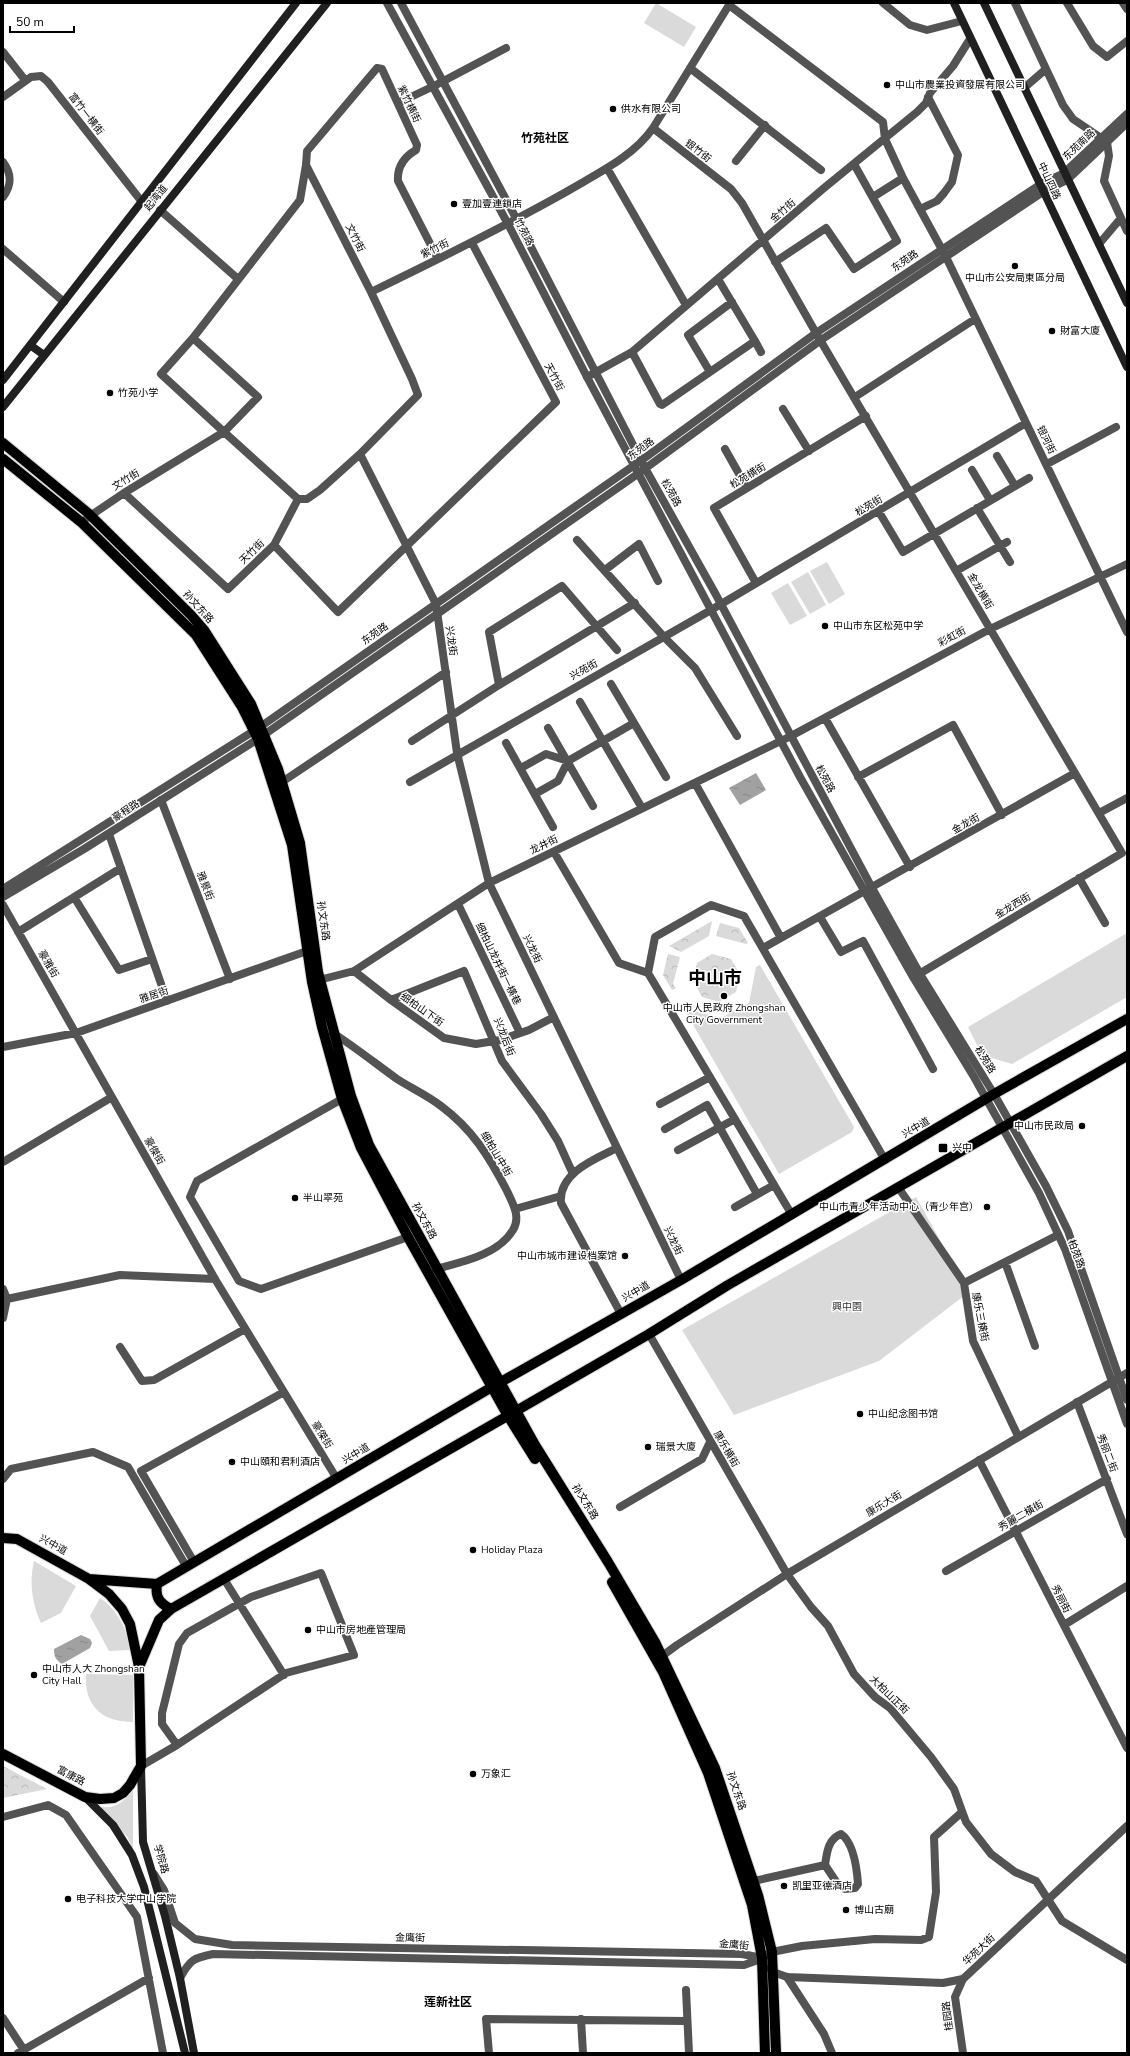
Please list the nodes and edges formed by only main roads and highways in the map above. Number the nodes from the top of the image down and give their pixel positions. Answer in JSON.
{"nodes":[{"id":1,"x":296,"y":3,"type":"edge"},
{"id":2,"x":326,"y":3,"type":"edge"},
{"id":3,"x":954,"y":3,"type":"edge"},
{"id":4,"x":984,"y":3,"type":"edge"},
{"id":5,"x":1127,"y":303,"type":"edge"},
{"id":6,"x":30,"y":345,"type":"junction"},
{"id":7,"x":44,"y":355,"type":"junction"},
{"id":8,"x":1127,"y":367,"type":"edge"},
{"id":9,"x":3,"y":380,"type":"edge"},
{"id":10,"x":3,"y":407,"type":"edge"},
{"id":11,"x":3,"y":443,"type":"edge"},
{"id":12,"x":3,"y":459,"type":"edge"},
{"id":13,"x":259,"y":733,"type":"junction"},
{"id":14,"x":316,"y":981,"type":"junction"},
{"id":15,"x":1127,"y":1019,"type":"edge"},
{"id":16,"x":1127,"y":1056,"type":"edge"},
{"id":17,"x":496,"y":1385,"type":"junction"},
{"id":18,"x":512,"y":1414,"type":"junction"},
{"id":19,"x":3,"y":1538,"type":"edge"},
{"id":20,"x":89,"y":1579,"type":"junction"},
{"id":21,"x":157,"y":1584,"type":"junction"},
{"id":22,"x":171,"y":1609,"type":"junction"},
{"id":23,"x":659,"y":1658,"type":"junction"},
{"id":24,"x":139,"y":1667,"type":"junction"},
{"id":25,"x":3,"y":1754,"type":"edge"},
{"id":26,"x":141,"y":1766,"type":"junction"},
{"id":27,"x":85,"y":1797,"type":"junction"},
{"id":28,"x":185,"y":2053,"type":"edge"},
{"id":29,"x":194,"y":2053,"type":"edge"},
{"id":30,"x":765,"y":2053,"type":"edge"},
{"id":31,"x":776,"y":2053,"type":"edge"}],
"edges":[{"from":1,"to":6,"type":"main road","name":"起湾道"},
{"from":2,"to":7,"type":"main road","name":"起湾道"},
{"from":3,"to":8,"type":"main road","name":"中山四路"},
{"from":4,"to":5,"type":"main road","name":"中山四路"},
{"from":6,"to":7,"type":"main road"},
{"from":6,"to":9,"type":"main road","name":"起湾道"},
{"from":7,"to":10,"type":"main road","name":"起湾道"},
{"from":11,"to":13,"type":"main road","name":"孙文东路"},
{"from":12,"to":13,"type":"main road","name":"孙文东路"},
{"from":13,"to":14,"type":"main road","name":"孙文东路"},
{"from":13,"to":14,"type":"main road","name":"孙文东路"},
{"from":14,"to":17,"type":"main road","name":"孙文东路"},
{"from":14,"to":17,"type":"main road","name":"孙文东路"},
{"from":15,"to":17,"type":"main road","name":"兴中道"},
{"from":16,"to":18,"type":"main road"},
{"from":17,"to":18,"type":"main road","name":"孙文东路"},
{"from":17,"to":21,"type":"main road","name":"兴中道"},
{"from":18,"to":22,"type":"main road"},
{"from":18,"to":23,"type":"main road","name":"孙文东路"},
{"from":19,"to":20,"type":"main road","name":"兴中道"},
{"from":20,"to":21,"type":"main road"},
{"from":20,"to":24,"type":"main road","name":"兴中道"},
{"from":21,"to":22,"type":"main road"},
{"from":22,"to":24,"type":"main road"},
{"from":23,"to":30,"type":"main road","name":"孙文东路"},
{"from":23,"to":31,"type":"main road","name":"孙文东路"},
{"from":24,"to":26,"type":"main road","name":"学院路"},
{"from":25,"to":27,"type":"main road","name":"富康路"},
{"from":26,"to":27,"type":"main road","name":"富康路"},
{"from":26,"to":29,"type":"main road","name":"学院路"},
{"from":27,"to":28,"type":"main road"}]}
